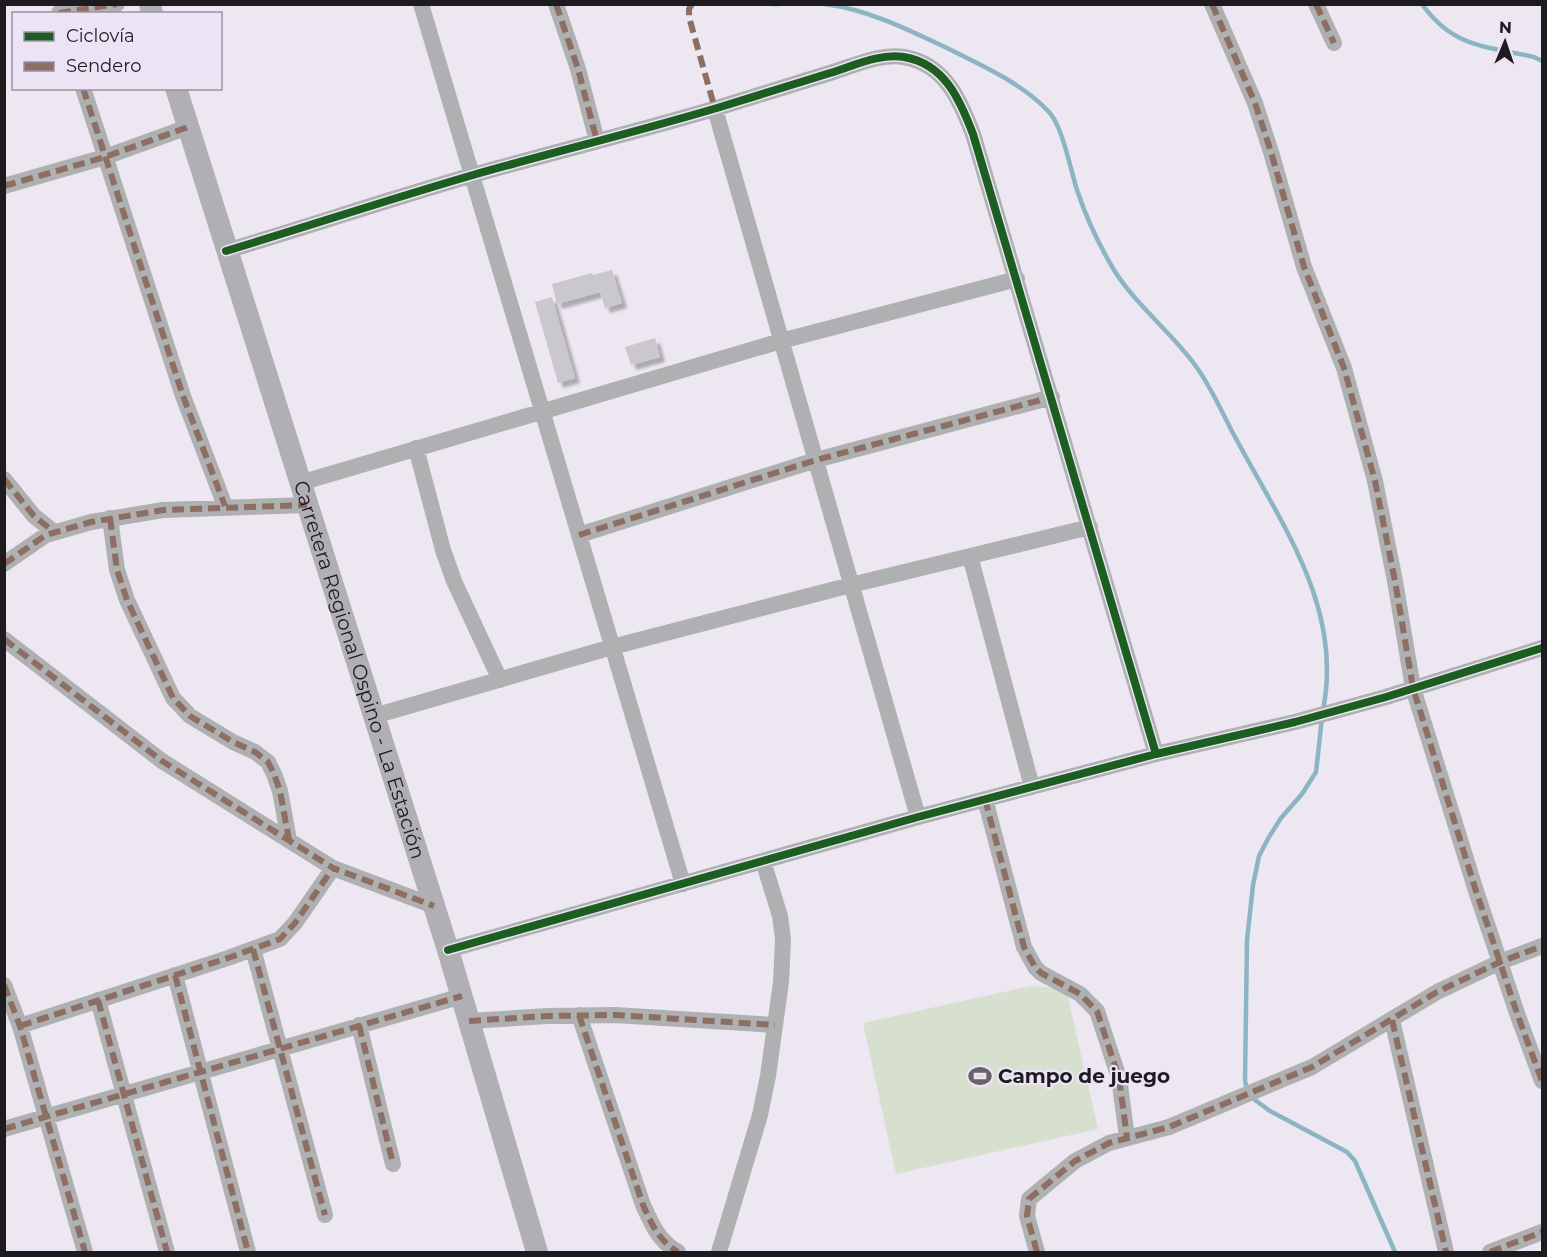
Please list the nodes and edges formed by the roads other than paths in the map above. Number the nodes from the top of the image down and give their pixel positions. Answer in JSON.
{"nodes":[{"id":1,"x":117,"y":4,"type":"edge"},
{"id":2,"x":421,"y":4,"type":"edge"},
{"id":3,"x":556,"y":4,"type":"edge"},
{"id":4,"x":1212,"y":4,"type":"edge"},
{"id":5,"x":1316,"y":4,"type":"edge"},
{"id":6,"x":65,"y":12,"type":"edge"},
{"id":7,"x":1334,"y":43,"type":"dead end"},
{"id":8,"x":84,"y":90,"type":"edge"},
{"id":9,"x":177,"y":90,"type":"edge"},
{"id":10,"x":715,"y":108,"type":"junction"},
{"id":11,"x":188,"y":127,"type":"junction"},
{"id":12,"x":597,"y":141,"type":"junction"},
{"id":13,"x":105,"y":157,"type":"junction"},
{"id":14,"x":472,"y":176,"type":"junction"},
{"id":15,"x":4,"y":186,"type":"edge"},
{"id":16,"x":226,"y":251,"type":"junction"},
{"id":17,"x":1017,"y":279,"type":"junction"},
{"id":18,"x":781,"y":341,"type":"junction"},
{"id":19,"x":1052,"y":397,"type":"junction"},
{"id":20,"x":542,"y":410,"type":"junction"},
{"id":21,"x":416,"y":448,"type":"junction"},
{"id":22,"x":816,"y":460,"type":"junction"},
{"id":23,"x":4,"y":479,"type":"edge"},
{"id":24,"x":300,"y":483,"type":"junction"},
{"id":25,"x":307,"y":505,"type":"junction"},
{"id":26,"x":225,"y":506,"type":"junction"},
{"id":27,"x":110,"y":518,"type":"junction"},
{"id":28,"x":1090,"y":527,"type":"junction"},
{"id":29,"x":54,"y":532,"type":"junction"},
{"id":30,"x":579,"y":535,"type":"junction"},
{"id":31,"x":970,"y":556,"type":"junction"},
{"id":32,"x":4,"y":564,"type":"edge"},
{"id":33,"x":851,"y":585,"type":"junction"},
{"id":34,"x":4,"y":639,"type":"edge"},
{"id":35,"x":612,"y":647,"type":"junction"},
{"id":36,"x":1542,"y":648,"type":"edge"},
{"id":37,"x":500,"y":680,"type":"junction"},
{"id":38,"x":1413,"y":688,"type":"junction"},
{"id":39,"x":374,"y":716,"type":"junction"},
{"id":40,"x":1156,"y":754,"type":"junction"},
{"id":41,"x":1032,"y":787,"type":"junction"},
{"id":42,"x":985,"y":800,"type":"junction"},
{"id":43,"x":918,"y":817,"type":"junction"},
{"id":44,"x":289,"y":840,"type":"junction"},
{"id":45,"x":763,"y":861,"type":"junction"},
{"id":46,"x":333,"y":868,"type":"junction"},
{"id":47,"x":682,"y":884,"type":"junction"},
{"id":48,"x":434,"y":906,"type":"junction"},
{"id":49,"x":1542,"y":946,"type":"edge"},
{"id":50,"x":253,"y":949,"type":"junction"},
{"id":51,"x":448,"y":950,"type":"junction"},
{"id":52,"x":1500,"y":962,"type":"junction"},
{"id":53,"x":175,"y":975,"type":"junction"},
{"id":54,"x":4,"y":985,"type":"edge"},
{"id":55,"x":462,"y":996,"type":"junction"},
{"id":56,"x":98,"y":1000,"type":"junction"},
{"id":57,"x":579,"y":1015,"type":"junction"},
{"id":58,"x":1392,"y":1020,"type":"junction"},
{"id":59,"x":469,"y":1021,"type":"junction"},
{"id":60,"x":359,"y":1025,"type":"junction"},
{"id":61,"x":775,"y":1025,"type":"junction"},
{"id":62,"x":20,"y":1026,"type":"junction"},
{"id":63,"x":279,"y":1048,"type":"junction"},
{"id":64,"x":200,"y":1071,"type":"junction"},
{"id":65,"x":1542,"y":1081,"type":"edge"},
{"id":66,"x":124,"y":1094,"type":"junction"},
{"id":67,"x":45,"y":1117,"type":"junction"},
{"id":68,"x":4,"y":1129,"type":"edge"},
{"id":69,"x":1127,"y":1137,"type":"junction"},
{"id":70,"x":393,"y":1164,"type":"dead end"},
{"id":71,"x":325,"y":1215,"type":"dead end"},
{"id":72,"x":1542,"y":1232,"type":"edge"},
{"id":73,"x":85,"y":1252,"type":"edge"},
{"id":74,"x":167,"y":1252,"type":"edge"},
{"id":75,"x":248,"y":1252,"type":"edge"},
{"id":76,"x":537,"y":1252,"type":"edge"},
{"id":77,"x":678,"y":1252,"type":"edge"},
{"id":78,"x":719,"y":1252,"type":"edge"},
{"id":79,"x":1037,"y":1252,"type":"edge"},
{"id":80,"x":1446,"y":1252,"type":"edge"},
{"id":81,"x":1490,"y":1252,"type":"edge"}],
"edges":[{"from":1,"to":6,"type":"street"},
{"from":2,"to":14,"type":"street"},
{"from":3,"to":12,"type":"street"},
{"from":4,"to":38,"type":"street"},
{"from":5,"to":7,"type":"street"},
{"from":8,"to":13,"type":"street"},
{"from":9,"to":11,"type":"main road","name":"Carretera Regional Ospino - La Estación"},
{"from":10,"to":12,"type":"street"},
{"from":10,"to":17,"type":"street"},
{"from":10,"to":18,"type":"street"},
{"from":11,"to":13,"type":"street"},
{"from":11,"to":16,"type":"main road","name":"Carretera Regional Ospino - La Estación"},
{"from":12,"to":14,"type":"street"},
{"from":13,"to":15,"type":"street"},
{"from":13,"to":26,"type":"street"},
{"from":14,"to":16,"type":"street"},
{"from":14,"to":20,"type":"street"},
{"from":16,"to":24,"type":"main road","name":"Carretera Regional Ospino - La Estación"},
{"from":17,"to":18,"type":"street"},
{"from":17,"to":19,"type":"street"},
{"from":18,"to":20,"type":"street"},
{"from":18,"to":22,"type":"street"},
{"from":19,"to":22,"type":"street"},
{"from":19,"to":28,"type":"street"},
{"from":20,"to":21,"type":"street"},
{"from":20,"to":30,"type":"street"},
{"from":21,"to":24,"type":"street"},
{"from":21,"to":37,"type":"street"},
{"from":22,"to":30,"type":"street"},
{"from":22,"to":33,"type":"street"},
{"from":23,"to":29,"type":"street"},
{"from":24,"to":25,"type":"main road","name":"Carretera Regional Ospino - La Estación"},
{"from":25,"to":26,"type":"street"},
{"from":25,"to":39,"type":"main road","name":"Carretera Regional Ospino - La Estación"},
{"from":26,"to":27,"type":"street"},
{"from":27,"to":29,"type":"street"},
{"from":27,"to":44,"type":"street"},
{"from":28,"to":31,"type":"street"},
{"from":28,"to":40,"type":"street"},
{"from":29,"to":32,"type":"street"},
{"from":30,"to":35,"type":"street"},
{"from":31,"to":33,"type":"street"},
{"from":31,"to":41,"type":"street"},
{"from":33,"to":35,"type":"street"},
{"from":33,"to":43,"type":"street"},
{"from":34,"to":44,"type":"street"},
{"from":35,"to":37,"type":"street"},
{"from":35,"to":47,"type":"street"},
{"from":36,"to":38,"type":"street"},
{"from":37,"to":39,"type":"street"},
{"from":38,"to":40,"type":"street"},
{"from":38,"to":52,"type":"street"},
{"from":39,"to":48,"type":"main road","name":"Carretera Regional Ospino - La Estación"},
{"from":40,"to":41,"type":"street"},
{"from":41,"to":42,"type":"street"},
{"from":42,"to":43,"type":"street"},
{"from":42,"to":69,"type":"street"},
{"from":43,"to":45,"type":"street"},
{"from":44,"to":46,"type":"street"},
{"from":45,"to":47,"type":"street"},
{"from":45,"to":61,"type":"street"},
{"from":46,"to":48,"type":"street"},
{"from":46,"to":50,"type":"street"},
{"from":47,"to":51,"type":"street"},
{"from":48,"to":51,"type":"main road","name":"Carretera Regional Ospino - La Estación"},
{"from":49,"to":52,"type":"street"},
{"from":50,"to":53,"type":"street"},
{"from":50,"to":63,"type":"street"},
{"from":51,"to":55,"type":"main road","name":"Carretera Regional Ospino - La Estación"},
{"from":52,"to":58,"type":"street"},
{"from":52,"to":65,"type":"street"},
{"from":53,"to":56,"type":"street"},
{"from":53,"to":64,"type":"street"},
{"from":54,"to":62,"type":"street"},
{"from":55,"to":59,"type":"main road","name":"Carretera Regional Ospino - La Estación"},
{"from":55,"to":60,"type":"street"},
{"from":56,"to":62,"type":"street"},
{"from":56,"to":66,"type":"street"},
{"from":57,"to":59,"type":"street"},
{"from":57,"to":61,"type":"street"},
{"from":57,"to":77,"type":"street"},
{"from":58,"to":69,"type":"street"},
{"from":58,"to":80,"type":"street"},
{"from":59,"to":76,"type":"main road","name":"Carretera Regional Ospino - La Estación"},
{"from":60,"to":63,"type":"street"},
{"from":60,"to":70,"type":"street"},
{"from":61,"to":78,"type":"street"},
{"from":62,"to":67,"type":"street"},
{"from":63,"to":64,"type":"street"},
{"from":63,"to":71,"type":"street"},
{"from":64,"to":66,"type":"street"},
{"from":64,"to":75,"type":"street"},
{"from":66,"to":67,"type":"street"},
{"from":66,"to":74,"type":"street"},
{"from":67,"to":68,"type":"street"},
{"from":67,"to":73,"type":"street"},
{"from":69,"to":79,"type":"street"},
{"from":72,"to":81,"type":"street"}]}
